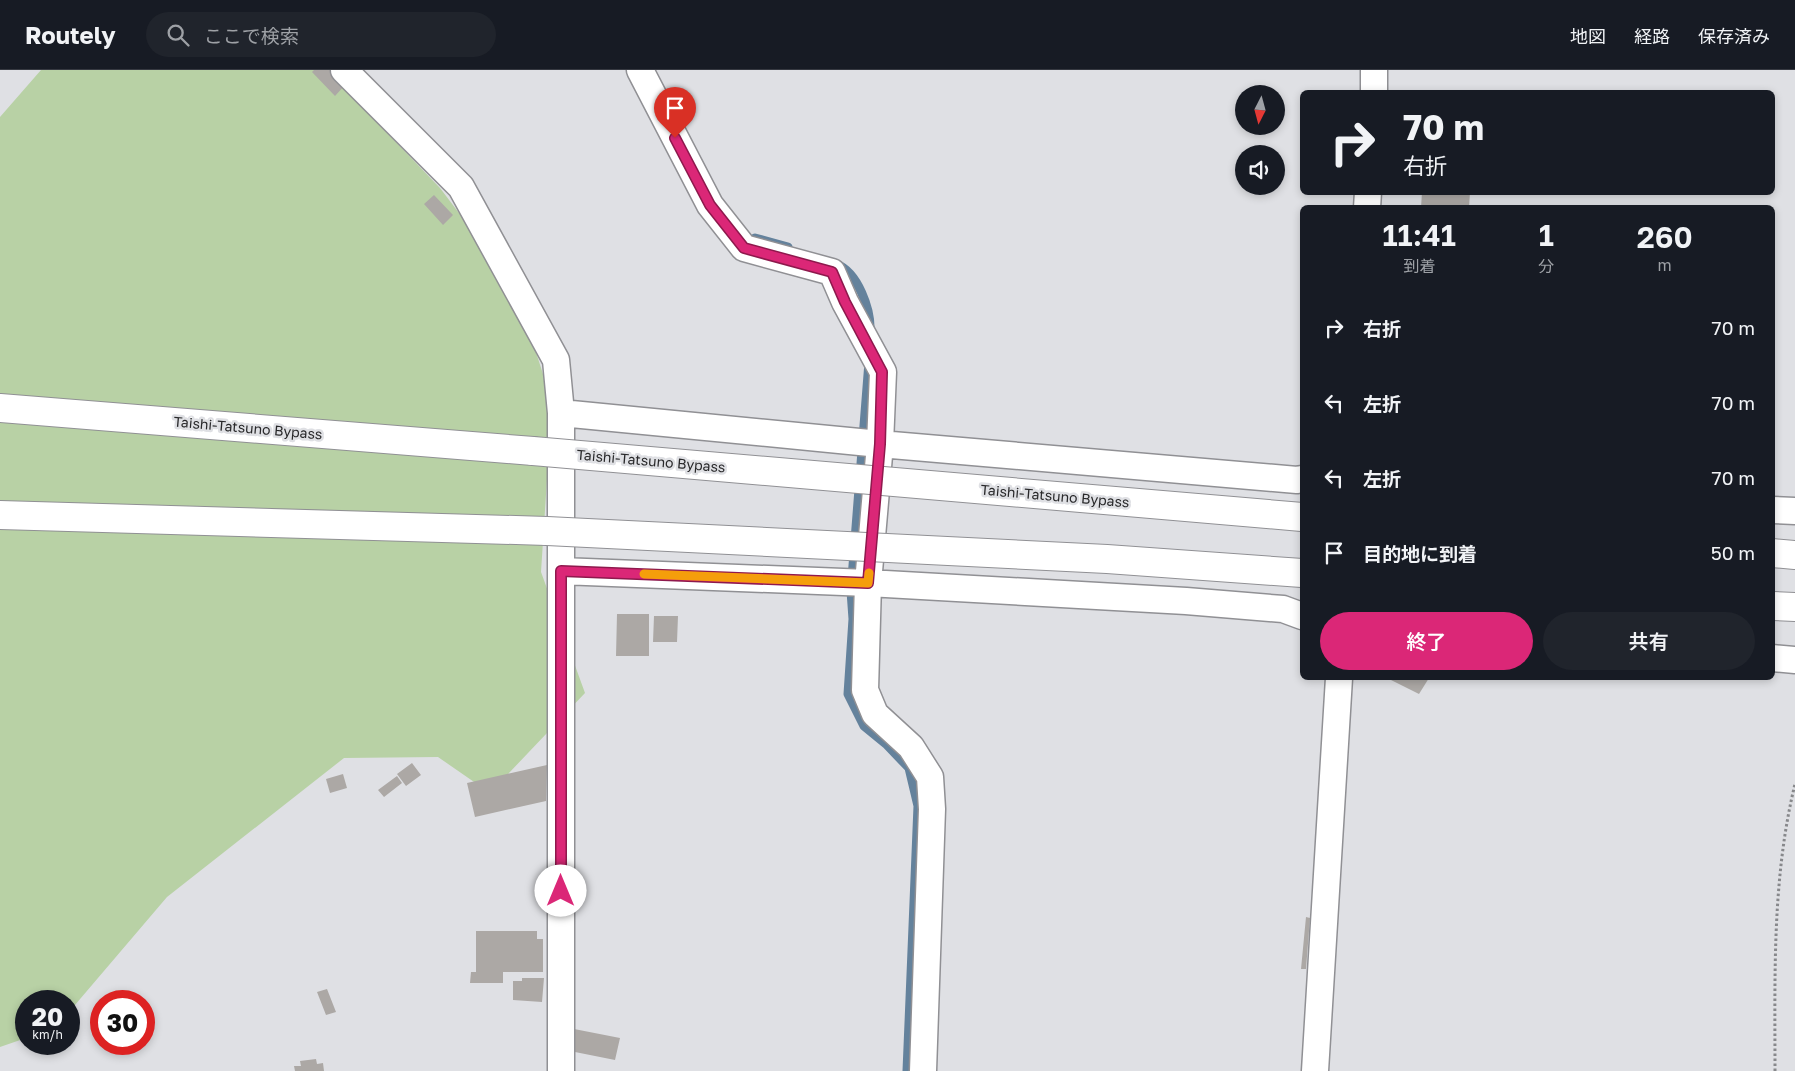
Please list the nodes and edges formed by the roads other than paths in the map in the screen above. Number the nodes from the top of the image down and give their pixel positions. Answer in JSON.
{"nodes":[{"id":1,"x":344,"y":70,"type":"edge"},
{"id":2,"x":640,"y":70,"type":"edge"},
{"id":3,"x":1374,"y":70,"type":"edge"},
{"id":4,"x":1374,"y":90,"type":"edge"},
{"id":5,"x":0,"y":408,"type":"edge"},
{"id":6,"x":561,"y":413,"type":"junction"},
{"id":7,"x":880,"y":444,"type":"junction"},
{"id":8,"x":1300,"y":479,"type":"edge"},
{"id":9,"x":1775,"y":510,"type":"edge"},
{"id":10,"x":1795,"y":511,"type":"edge"},
{"id":11,"x":0,"y":515,"type":"edge"},
{"id":12,"x":1300,"y":517,"type":"edge"},
{"id":13,"x":1775,"y":553,"type":"edge"},
{"id":14,"x":1795,"y":555,"type":"edge"},
{"id":15,"x":561,"y":571,"type":"junction"},
{"id":16,"x":1300,"y":573,"type":"edge"},
{"id":17,"x":868,"y":583,"type":"junction"},
{"id":18,"x":1775,"y":606,"type":"edge"},
{"id":19,"x":1795,"y":607,"type":"edge"},
{"id":20,"x":1300,"y":615,"type":"edge"},
{"id":21,"x":1775,"y":658,"type":"edge"},
{"id":22,"x":1795,"y":660,"type":"edge"},
{"id":23,"x":1339,"y":680,"type":"edge"},
{"id":24,"x":561,"y":1071,"type":"edge"},
{"id":25,"x":923,"y":1071,"type":"edge"},
{"id":26,"x":1315,"y":1071,"type":"edge"}],
"edges":[{"from":1,"to":6,"type":"street"},
{"from":2,"to":7,"type":"street"},
{"from":3,"to":4,"type":"street"},
{"from":5,"to":12,"type":"highway","name":"Taishi-Tatsuno Bypass","bridge":true},
{"from":6,"to":7,"type":"street"},
{"from":6,"to":15,"type":"street"},
{"from":7,"to":8,"type":"street"},
{"from":7,"to":17,"type":"street"},
{"from":9,"to":10,"type":"street"},
{"from":11,"to":16,"type":"highway","bridge":true},
{"from":13,"to":14,"type":"highway"},
{"from":15,"to":17,"type":"street"},
{"from":15,"to":24,"type":"street"},
{"from":17,"to":20,"type":"street"},
{"from":17,"to":25,"type":"street"},
{"from":18,"to":19,"type":"highway"},
{"from":21,"to":22,"type":"street"},
{"from":23,"to":26,"type":"street"}]}
